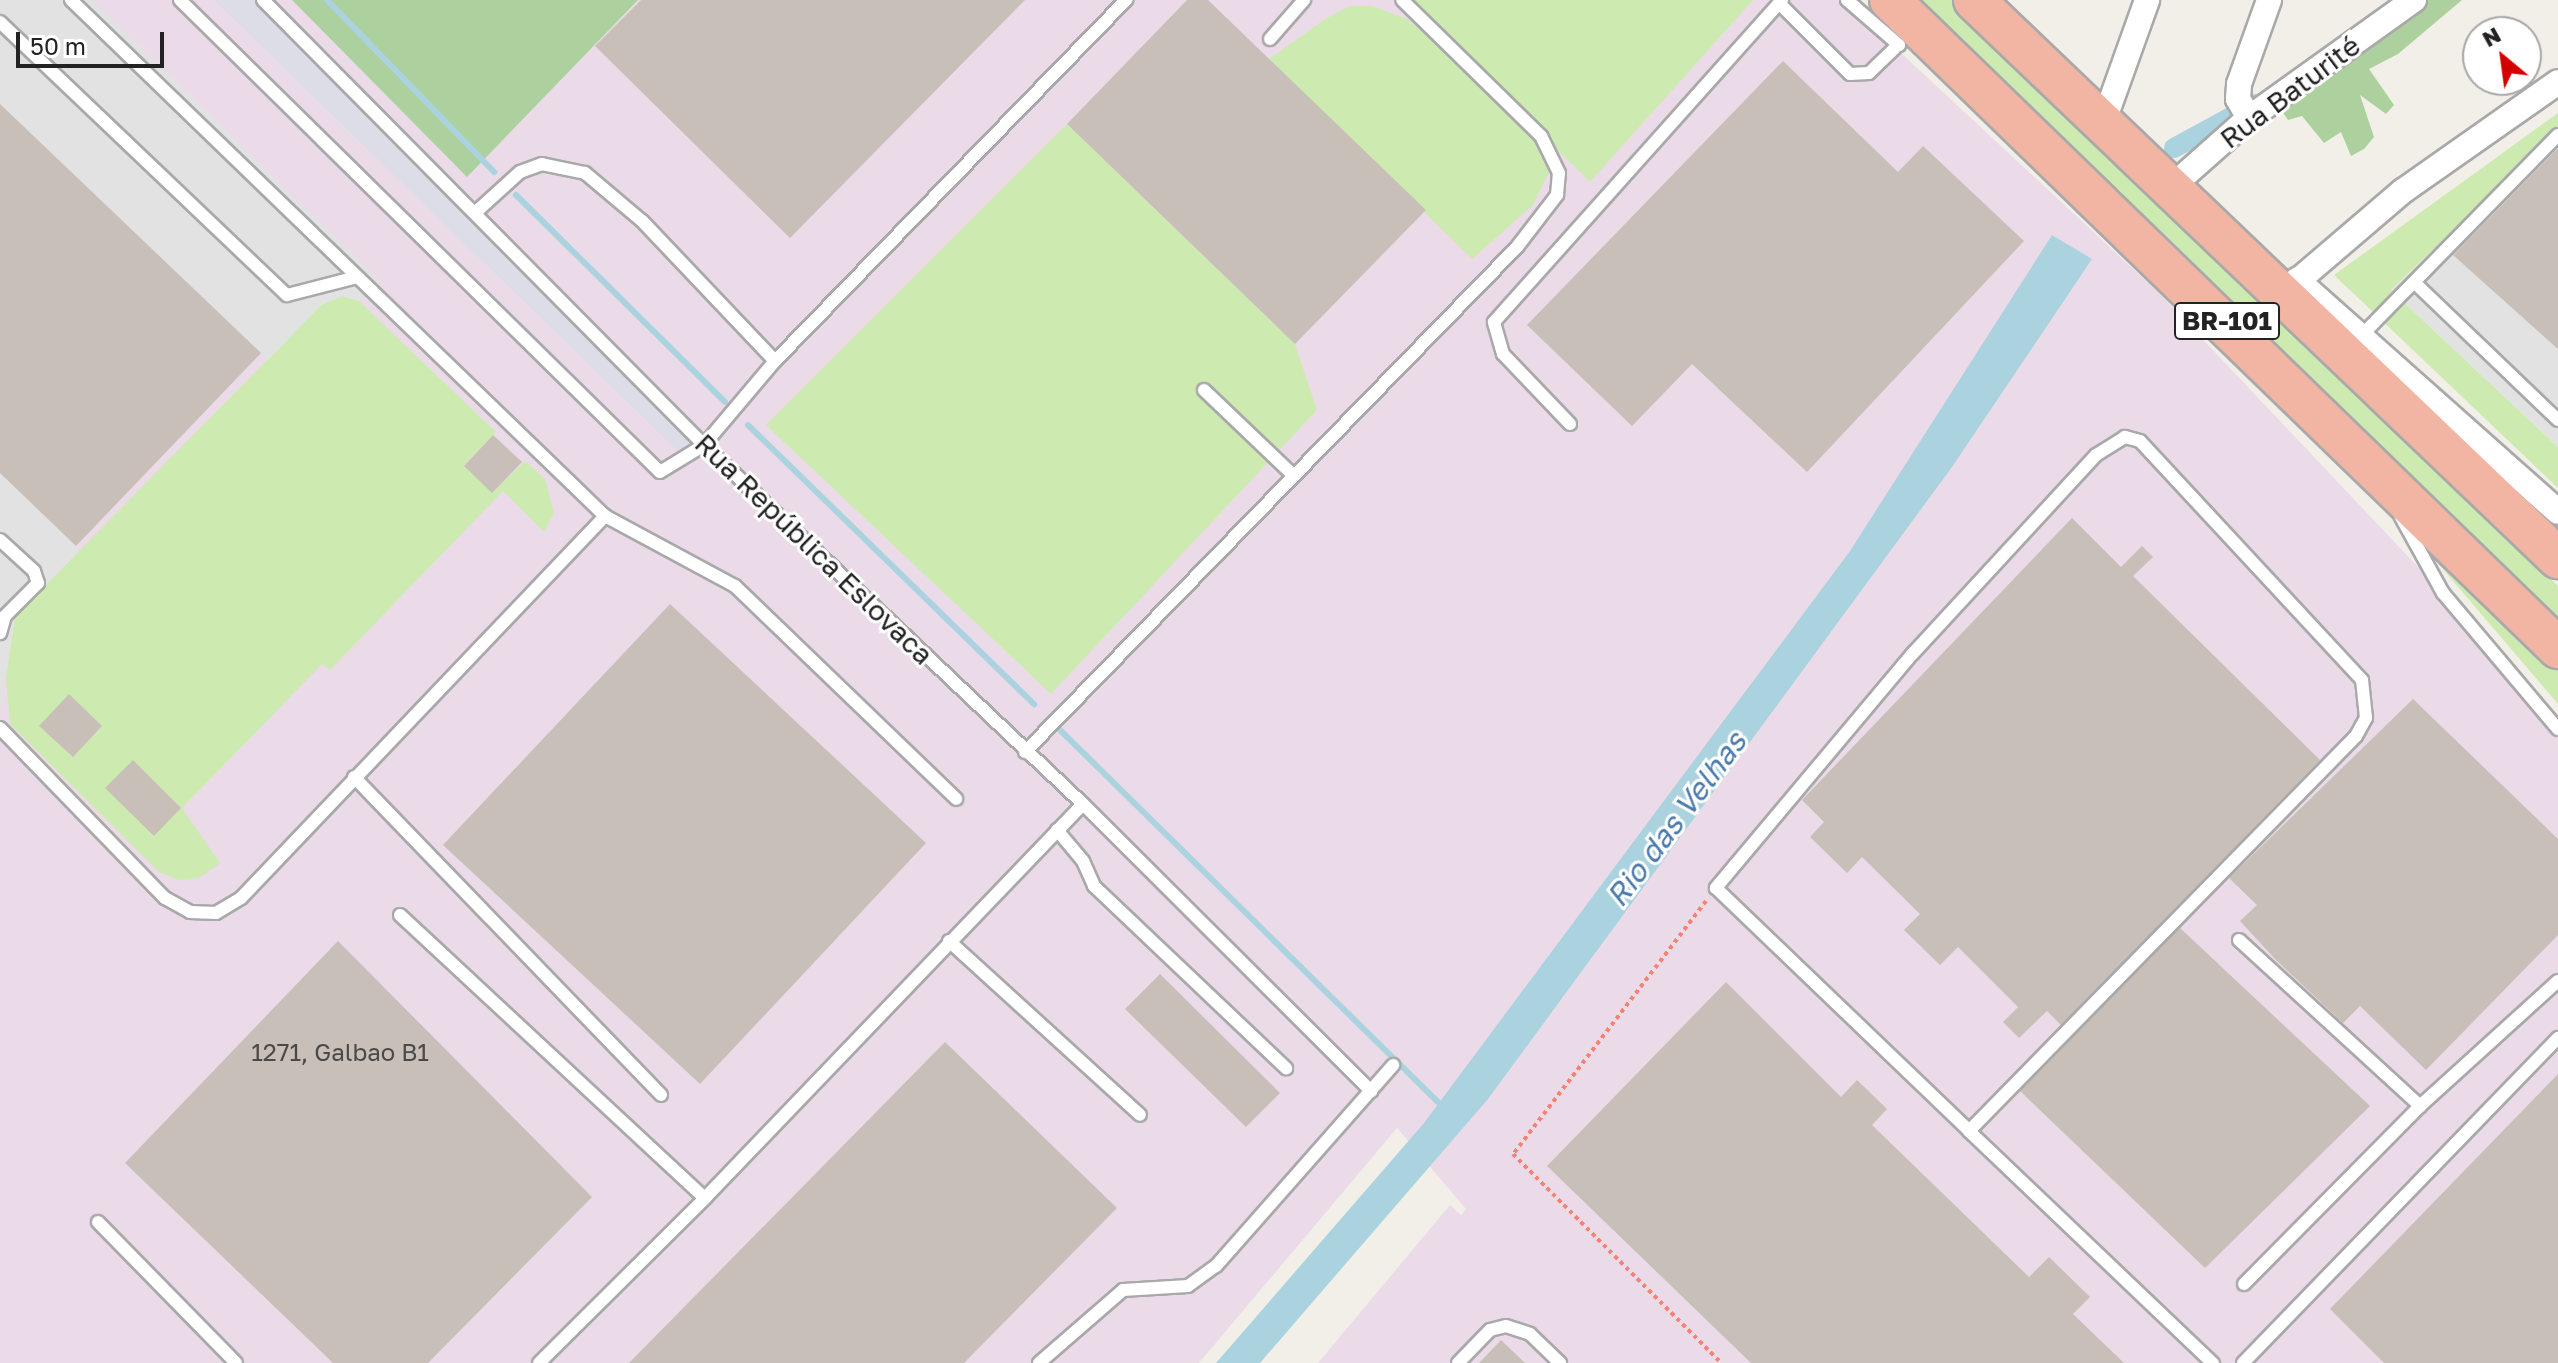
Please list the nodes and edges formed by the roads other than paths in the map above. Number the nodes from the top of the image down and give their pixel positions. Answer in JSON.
{"nodes":[{"id":1,"x":71,"y":0,"type":"edge"},
{"id":2,"x":180,"y":0,"type":"edge"},
{"id":3,"x":263,"y":0,"type":"edge"},
{"id":4,"x":1126,"y":0,"type":"edge"},
{"id":5,"x":1304,"y":0,"type":"edge"},
{"id":6,"x":1402,"y":0,"type":"edge"},
{"id":7,"x":1847,"y":0,"type":"edge"},
{"id":8,"x":1890,"y":0,"type":"edge"},
{"id":9,"x":2147,"y":0,"type":"edge"},
{"id":10,"x":2269,"y":0,"type":"edge"},
{"id":11,"x":2414,"y":0,"type":"edge"},
{"id":12,"x":1781,"y":2,"type":"edge"},
{"id":13,"x":1993,"y":8,"type":"edge"},
{"id":14,"x":0,"y":22,"type":"edge"},
{"id":15,"x":1907,"y":38,"type":"junction"},
{"id":16,"x":1270,"y":39,"type":"dead end"},
{"id":17,"x":2558,"y":82,"type":"edge"},
{"id":18,"x":2245,"y":112,"type":"junction"},
{"id":19,"x":2102,"y":126,"type":"junction"},
{"id":20,"x":2558,"y":135,"type":"edge"},
{"id":21,"x":2169,"y":189,"type":"junction"},
{"id":22,"x":477,"y":211,"type":"junction"},
{"id":23,"x":357,"y":277,"type":"junction"},
{"id":24,"x":2415,"y":283,"type":"junction"},
{"id":25,"x":2289,"y":288,"type":"junction"},
{"id":26,"x":2362,"y":335,"type":"junction"},
{"id":27,"x":775,"y":361,"type":"junction"},
{"id":28,"x":1204,"y":390,"type":"dead end"},
{"id":29,"x":2558,"y":420,"type":"edge"},
{"id":30,"x":1570,"y":424,"type":"dead end"},
{"id":31,"x":704,"y":445,"type":"junction"},
{"id":32,"x":1292,"y":474,"type":"junction"},
{"id":33,"x":2380,"y":474,"type":"junction"},
{"id":34,"x":2558,"y":512,"type":"edge"},
{"id":35,"x":605,"y":516,"type":"junction"},
{"id":36,"x":0,"y":540,"type":"edge"},
{"id":37,"x":2558,"y":558,"type":"edge"},
{"id":38,"x":0,"y":633,"type":"edge"},
{"id":39,"x":2558,"y":648,"type":"edge"},
{"id":40,"x":2558,"y":729,"type":"edge"},
{"id":41,"x":2,"y":732,"type":"edge"},
{"id":42,"x":1025,"y":752,"type":"junction"},
{"id":43,"x":354,"y":777,"type":"junction"},
{"id":44,"x":956,"y":799,"type":"dead end"},
{"id":45,"x":1083,"y":804,"type":"junction"},
{"id":46,"x":1057,"y":830,"type":"junction"},
{"id":47,"x":400,"y":915,"type":"dead end"},
{"id":48,"x":2239,"y":940,"type":"dead end"},
{"id":49,"x":949,"y":941,"type":"junction"},
{"id":50,"x":2558,"y":981,"type":"edge"},
{"id":51,"x":2558,"y":1038,"type":"edge"},
{"id":52,"x":1393,"y":1065,"type":"dead end"},
{"id":53,"x":1286,"y":1068,"type":"dead end"},
{"id":54,"x":1371,"y":1091,"type":"junction"},
{"id":55,"x":661,"y":1095,"type":"dead end"},
{"id":56,"x":2420,"y":1106,"type":"junction"},
{"id":57,"x":1140,"y":1115,"type":"dead end"},
{"id":58,"x":1969,"y":1131,"type":"junction"},
{"id":59,"x":705,"y":1198,"type":"junction"},
{"id":60,"x":98,"y":1222,"type":"dead end"},
{"id":61,"x":2244,"y":1284,"type":"dead end"},
{"id":62,"x":236,"y":1363,"type":"edge"},
{"id":63,"x":539,"y":1363,"type":"edge"},
{"id":64,"x":1039,"y":1363,"type":"edge"},
{"id":65,"x":1458,"y":1363,"type":"edge"},
{"id":66,"x":1560,"y":1363,"type":"edge"},
{"id":67,"x":2213,"y":1363,"type":"edge"},
{"id":68,"x":2243,"y":1363,"type":"edge"}],
"edges":[{"from":1,"to":23,"type":"lane"},
{"from":2,"to":31,"type":"lane"},
{"from":3,"to":22,"type":"lane","name":"Rua República Eslovaca"},
{"from":4,"to":27,"type":"lane"},
{"from":5,"to":16,"type":"lane"},
{"from":6,"to":32,"type":"lane"},
{"from":7,"to":15,"type":"lane"},
{"from":8,"to":15,"type":"highway","number":"BR-101"},
{"from":9,"to":19,"type":"street"},
{"from":10,"to":18,"type":"street"},
{"from":11,"to":18,"type":"street","name":"Rua Baturité"},
{"from":12,"to":15,"type":"lane"},
{"from":12,"to":30,"type":"lane"},
{"from":13,"to":19,"type":"highway","number":"BR-101"},
{"from":14,"to":23,"type":"lane"},
{"from":15,"to":33,"type":"highway","number":"BR-101"},
{"from":17,"to":25,"type":"street"},
{"from":18,"to":21,"type":"street","name":"Rua Baturité"},
{"from":19,"to":21,"type":"highway","number":"BR-101"},
{"from":20,"to":24,"type":"lane"},
{"from":21,"to":25,"type":"highway","number":"BR-101"},
{"from":22,"to":27,"type":"lane"},
{"from":22,"to":31,"type":"lane","name":"Rua República Eslovaca"},
{"from":23,"to":35,"type":"lane"},
{"from":24,"to":26,"type":"lane"},
{"from":24,"to":29,"type":"lane"},
{"from":25,"to":26,"type":"street"},
{"from":25,"to":37,"type":"highway","number":"BR-101"},
{"from":26,"to":34,"type":"street"},
{"from":27,"to":31,"type":"lane"},
{"from":28,"to":32,"type":"lane"},
{"from":31,"to":42,"type":"lane","name":"Rua República Eslovaca"},
{"from":32,"to":42,"type":"lane"},
{"from":33,"to":39,"type":"highway","number":"BR-101"},
{"from":33,"to":40,"type":"lane"},
{"from":35,"to":43,"type":"lane"},
{"from":35,"to":44,"type":"lane"},
{"from":36,"to":38,"type":"lane"},
{"from":41,"to":43,"type":"lane"},
{"from":42,"to":45,"type":"lane","name":"Rua República Eslovaca"},
{"from":43,"to":55,"type":"lane"},
{"from":45,"to":46,"type":"lane"},
{"from":45,"to":54,"type":"lane","name":"Rua República Eslovaca"},
{"from":46,"to":49,"type":"lane"},
{"from":46,"to":53,"type":"lane"},
{"from":47,"to":59,"type":"lane"},
{"from":48,"to":56,"type":"lane"},
{"from":49,"to":57,"type":"lane"},
{"from":49,"to":59,"type":"lane"},
{"from":50,"to":56,"type":"lane"},
{"from":51,"to":68,"type":"lane"},
{"from":52,"to":54,"type":"lane"},
{"from":54,"to":64,"type":"lane"},
{"from":56,"to":61,"type":"lane"},
{"from":58,"to":58,"type":"lane"},
{"from":58,"to":67,"type":"lane"},
{"from":59,"to":63,"type":"lane"},
{"from":60,"to":62,"type":"lane"},
{"from":65,"to":66,"type":"lane"}]}
